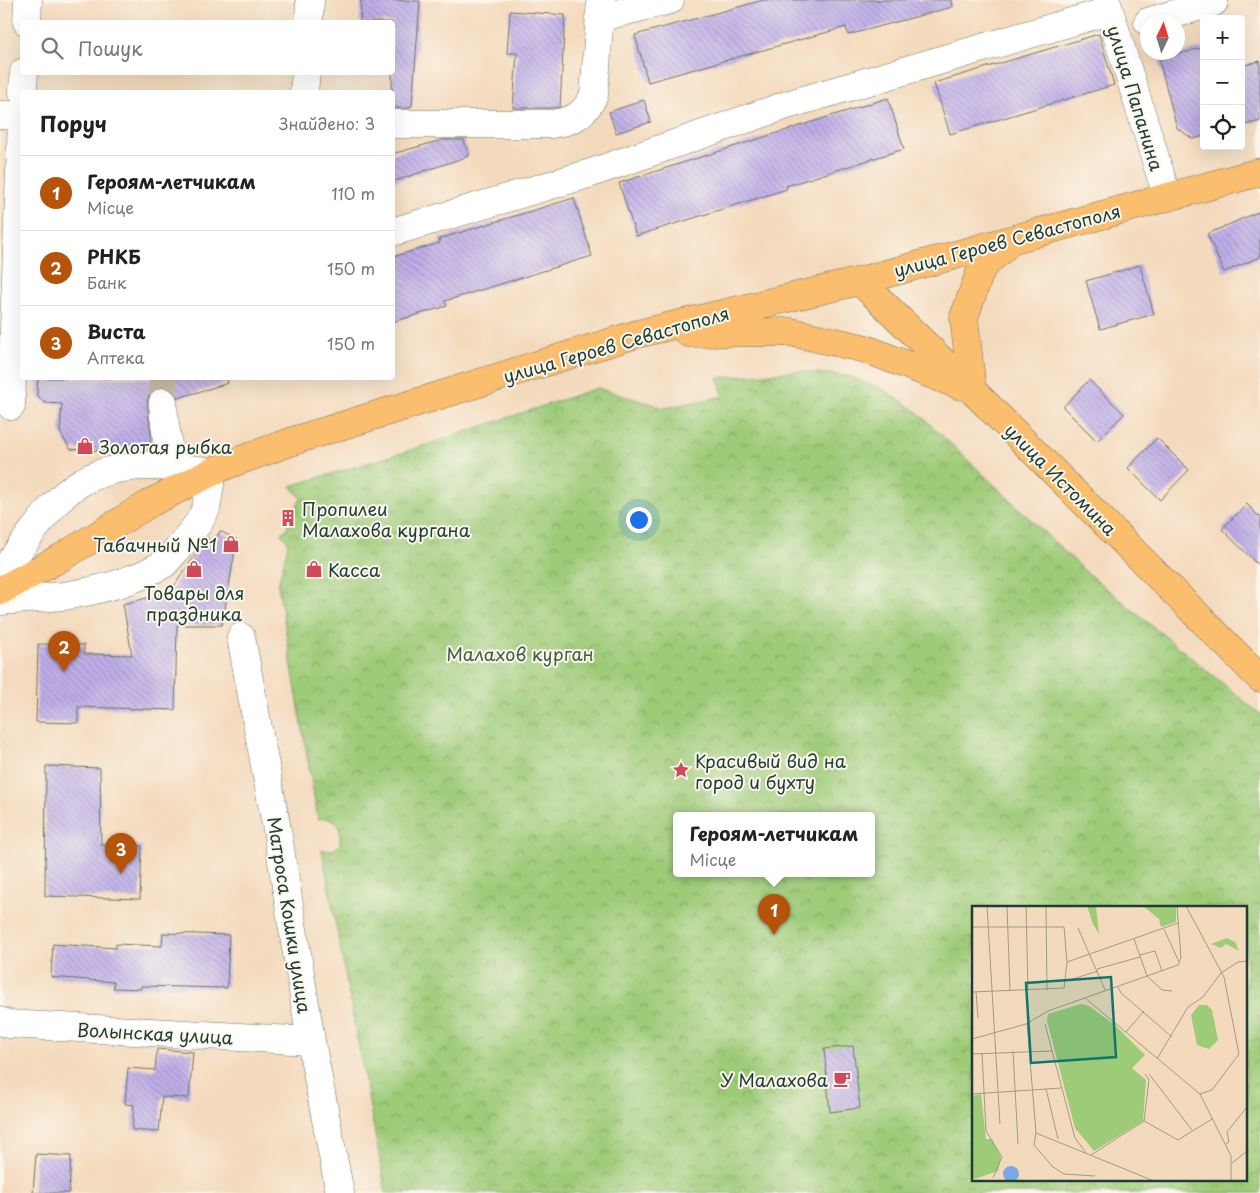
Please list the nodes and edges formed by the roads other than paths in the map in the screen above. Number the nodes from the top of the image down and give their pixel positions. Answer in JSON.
{"nodes":[{"id":1,"x":28,"y":0,"type":"edge"},
{"id":2,"x":310,"y":0,"type":"edge"},
{"id":3,"x":670,"y":0,"type":"edge"},
{"id":4,"x":1214,"y":0,"type":"edge"},
{"id":5,"x":600,"y":9,"type":"edge"},
{"id":6,"x":1110,"y":14,"type":"edge"},
{"id":7,"x":1173,"y":15,"type":"edge"},
{"id":8,"x":27,"y":20,"type":"edge"},
{"id":9,"x":309,"y":20,"type":"edge"},
{"id":10,"x":1140,"y":21,"type":"edge"},
{"id":11,"x":24,"y":75,"type":"edge"},
{"id":12,"x":306,"y":75,"type":"edge"},
{"id":13,"x":23,"y":90,"type":"edge"},
{"id":14,"x":304,"y":90,"type":"edge"},
{"id":15,"x":0,"y":115,"type":"edge"},
{"id":16,"x":20,"y":117,"type":"edge"},
{"id":17,"x":395,"y":124,"type":"edge"},
{"id":18,"x":20,"y":170,"type":"edge"},
{"id":19,"x":1260,"y":172,"type":"edge"},
{"id":20,"x":1167,"y":196,"type":"junction"},
{"id":21,"x":395,"y":231,"type":"edge"},
{"id":22,"x":1014,"y":238,"type":"junction"},
{"id":23,"x":860,"y":281,"type":"junction"},
{"id":24,"x":637,"y":334,"type":"junction"},
{"id":25,"x":972,"y":390,"type":"junction"},
{"id":26,"x":164,"y":402,"type":"tunnel mouth"},
{"id":27,"x":11,"y":406,"type":"dead end"},
{"id":28,"x":171,"y":466,"type":"junction"},
{"id":29,"x":212,"y":472,"type":"junction"},
{"id":30,"x":0,"y":575,"type":"edge"},
{"id":31,"x":0,"y":591,"type":"edge"},
{"id":32,"x":0,"y":601,"type":"edge"},
{"id":33,"x":242,"y":637,"type":"dead end"},
{"id":34,"x":1260,"y":678,"type":"edge"},
{"id":35,"x":0,"y":1021,"type":"edge"},
{"id":36,"x":310,"y":1041,"type":"junction"},
{"id":37,"x":340,"y":1193,"type":"edge"}],
"edges":[{"from":1,"to":8,"type":"street"},
{"from":2,"to":9,"type":"street"},
{"from":3,"to":5,"type":"street"},
{"from":4,"to":7,"type":"street"},
{"from":5,"to":17,"type":"street"},
{"from":6,"to":10,"type":"street"},
{"from":6,"to":20,"type":"street","name":"улица Папанина"},
{"from":6,"to":21,"type":"street"},
{"from":11,"to":13,"type":"street"},
{"from":12,"to":14,"type":"street"},
{"from":15,"to":16,"type":"street"},
{"from":18,"to":27,"type":"street"},
{"from":19,"to":20,"type":"main road","name":"улица Героев Севастополя"},
{"from":20,"to":22,"type":"main road","name":"улица Героев Севастополя"},
{"from":22,"to":23,"type":"main road","name":"улица Героев Севастополя"},
{"from":22,"to":25,"type":"main road"},
{"from":23,"to":24,"type":"main road","name":"улица Героев Севастополя"},
{"from":23,"to":25,"type":"main road","name":"улица Истомина"},
{"from":24,"to":25,"type":"main road"},
{"from":24,"to":29,"type":"main road","name":"улица Героев Севастополя"},
{"from":25,"to":34,"type":"main road","name":"улица Истомина"},
{"from":26,"to":28,"type":"street"},
{"from":28,"to":29,"type":"street"},
{"from":28,"to":30,"type":"street"},
{"from":29,"to":31,"type":"main road","name":"улица Героев Севастополя"},
{"from":29,"to":32,"type":"street"},
{"from":33,"to":36,"type":"street","name":"Матроса Кошки улица"},
{"from":35,"to":36,"type":"street","name":"Волынская улица"},
{"from":36,"to":37,"type":"street","name":"Матроса Кошки улица"}]}
